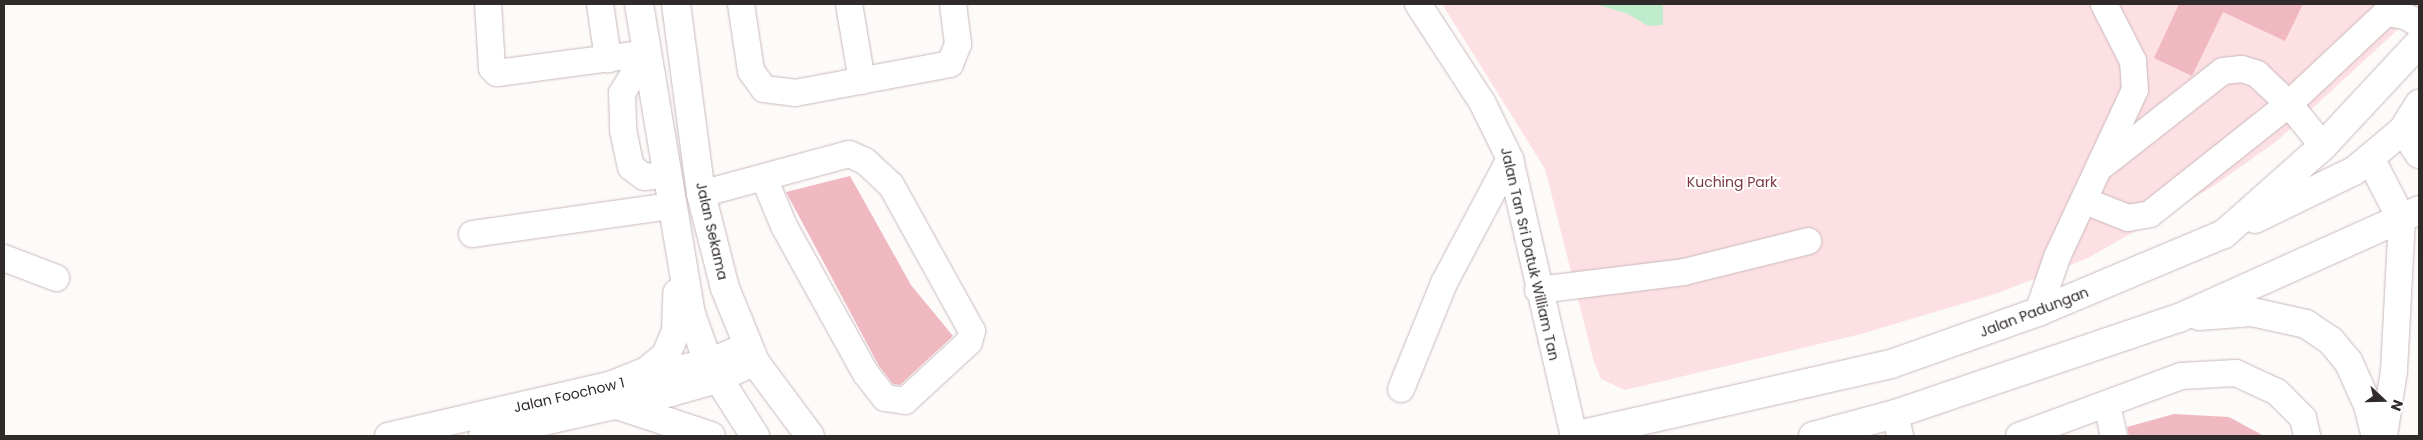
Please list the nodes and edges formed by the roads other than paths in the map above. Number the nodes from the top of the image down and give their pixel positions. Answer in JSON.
{"nodes":[{"id":1,"x":488,"y":4,"type":"edge"},
{"id":2,"x":600,"y":4,"type":"edge"},
{"id":3,"x":639,"y":4,"type":"edge"},
{"id":4,"x":676,"y":4,"type":"edge"},
{"id":5,"x":741,"y":4,"type":"edge"},
{"id":6,"x":849,"y":4,"type":"edge"},
{"id":7,"x":953,"y":4,"type":"edge"},
{"id":8,"x":1418,"y":4,"type":"edge"},
{"id":9,"x":2104,"y":4,"type":"edge"},
{"id":10,"x":2419,"y":24,"type":"edge"},
{"id":11,"x":2419,"y":43,"type":"edge"},
{"id":12,"x":608,"y":59,"type":"junction"},
{"id":13,"x":650,"y":64,"type":"junction"},
{"id":14,"x":862,"y":81,"type":"junction"},
{"id":15,"x":2288,"y":104,"type":"junction"},
{"id":16,"x":2419,"y":104,"type":"edge"},
{"id":17,"x":2403,"y":130,"type":"junction"},
{"id":18,"x":2323,"y":146,"type":"junction"},
{"id":19,"x":2419,"y":154,"type":"edge"},
{"id":20,"x":2370,"y":158,"type":"junction"},
{"id":21,"x":1510,"y":159,"type":"junction"},
{"id":22,"x":2103,"y":165,"type":"junction"},
{"id":23,"x":666,"y":176,"type":"junction"},
{"id":24,"x":764,"y":178,"type":"junction"},
{"id":25,"x":701,"y":194,"type":"junction"},
{"id":26,"x":2085,"y":201,"type":"junction"},
{"id":27,"x":671,"y":206,"type":"junction"},
{"id":28,"x":2411,"y":215,"type":"edge"},
{"id":29,"x":472,"y":234,"type":"dead end"},
{"id":30,"x":2224,"y":234,"type":"junction"},
{"id":31,"x":1808,"y":241,"type":"dead end"},
{"id":32,"x":679,"y":254,"type":"junction"},
{"id":33,"x":4,"y":258,"type":"edge"},
{"id":34,"x":56,"y":278,"type":"dead end"},
{"id":35,"x":1538,"y":290,"type":"junction"},
{"id":36,"x":2038,"y":312,"type":"junction"},
{"id":37,"x":2179,"y":318,"type":"junction"},
{"id":38,"x":751,"y":354,"type":"junction"},
{"id":39,"x":713,"y":371,"type":"junction"},
{"id":40,"x":1401,"y":389,"type":"dead end"},
{"id":41,"x":612,"y":395,"type":"junction"},
{"id":42,"x":2107,"y":404,"type":"junction"},
{"id":43,"x":1898,"y":425,"type":"edge"},
{"id":44,"x":388,"y":436,"type":"edge"},
{"id":45,"x":482,"y":436,"type":"edge"},
{"id":46,"x":711,"y":436,"type":"edge"},
{"id":47,"x":755,"y":436,"type":"edge"},
{"id":48,"x":810,"y":436,"type":"edge"},
{"id":49,"x":1574,"y":436,"type":"edge"},
{"id":50,"x":1813,"y":436,"type":"edge"},
{"id":51,"x":2019,"y":436,"type":"edge"},
{"id":52,"x":2114,"y":436,"type":"edge"},
{"id":53,"x":2307,"y":436,"type":"edge"},
{"id":54,"x":2376,"y":436,"type":"edge"},
{"id":55,"x":2384,"y":436,"type":"edge"}],
"edges":[{"from":1,"to":12,"type":"street"},
{"from":2,"to":12,"type":"street"},
{"from":3,"to":13,"type":"main road"},
{"from":4,"to":25,"type":"main road","name":"Jalan Sekama"},
{"from":5,"to":14,"type":"street"},
{"from":6,"to":14,"type":"street"},
{"from":7,"to":14,"type":"street"},
{"from":8,"to":21,"type":"street","name":"Jalan Tan Sri Datuk William Tan"},
{"from":9,"to":22,"type":"street"},
{"from":10,"to":15,"type":"street"},
{"from":11,"to":18,"type":"main road","name":"Jalan Padungan"},
{"from":12,"to":13,"type":"street"},
{"from":13,"to":23,"type":"main road"},
{"from":13,"to":23,"type":"street"},
{"from":15,"to":18,"type":"street"},
{"from":15,"to":22,"type":"street"},
{"from":15,"to":26,"type":"street"},
{"from":16,"to":17,"type":"main road"},
{"from":17,"to":19,"type":"main road"},
{"from":17,"to":20,"type":"main road"},
{"from":18,"to":30,"type":"main road","name":"Jalan Padungan"},
{"from":20,"to":28,"type":"main road"},
{"from":20,"to":30,"type":"main road"},
{"from":21,"to":35,"type":"street","name":"Jalan Tan Sri Datuk William Tan"},
{"from":21,"to":40,"type":"street"},
{"from":22,"to":26,"type":"street"},
{"from":23,"to":27,"type":"main road"},
{"from":24,"to":24,"type":"street"},
{"from":24,"to":25,"type":"street"},
{"from":25,"to":38,"type":"main road","name":"Jalan Sekama"},
{"from":26,"to":36,"type":"street"},
{"from":27,"to":29,"type":"street"},
{"from":27,"to":32,"type":"main road"},
{"from":28,"to":37,"type":"main road"},
{"from":28,"to":55,"type":"street"},
{"from":30,"to":36,"type":"main road","name":"Jalan Padungan"},
{"from":31,"to":35,"type":"street"},
{"from":32,"to":39,"type":"main road"},
{"from":32,"to":41,"type":"main road"},
{"from":33,"to":34,"type":"street"},
{"from":35,"to":49,"type":"street","name":"Jalan Tan Sri Datuk William Tan"},
{"from":36,"to":49,"type":"main road","name":"Jalan Padungan"},
{"from":37,"to":43,"type":"main road"},
{"from":37,"to":54,"type":"main road"},
{"from":38,"to":39,"type":"street","name":"Jalan Foochow 1"},
{"from":38,"to":48,"type":"main road","name":"Jalan Sekama"},
{"from":39,"to":41,"type":"street","name":"Jalan Foochow 1"},
{"from":39,"to":47,"type":"main road"},
{"from":41,"to":44,"type":"street","name":"Jalan Foochow 1"},
{"from":41,"to":45,"type":"street","name":"Jalan Foochow 1"},
{"from":41,"to":46,"type":"main road"},
{"from":42,"to":51,"type":"street"},
{"from":42,"to":52,"type":"street"},
{"from":42,"to":53,"type":"street"},
{"from":43,"to":50,"type":"main road"}]}
